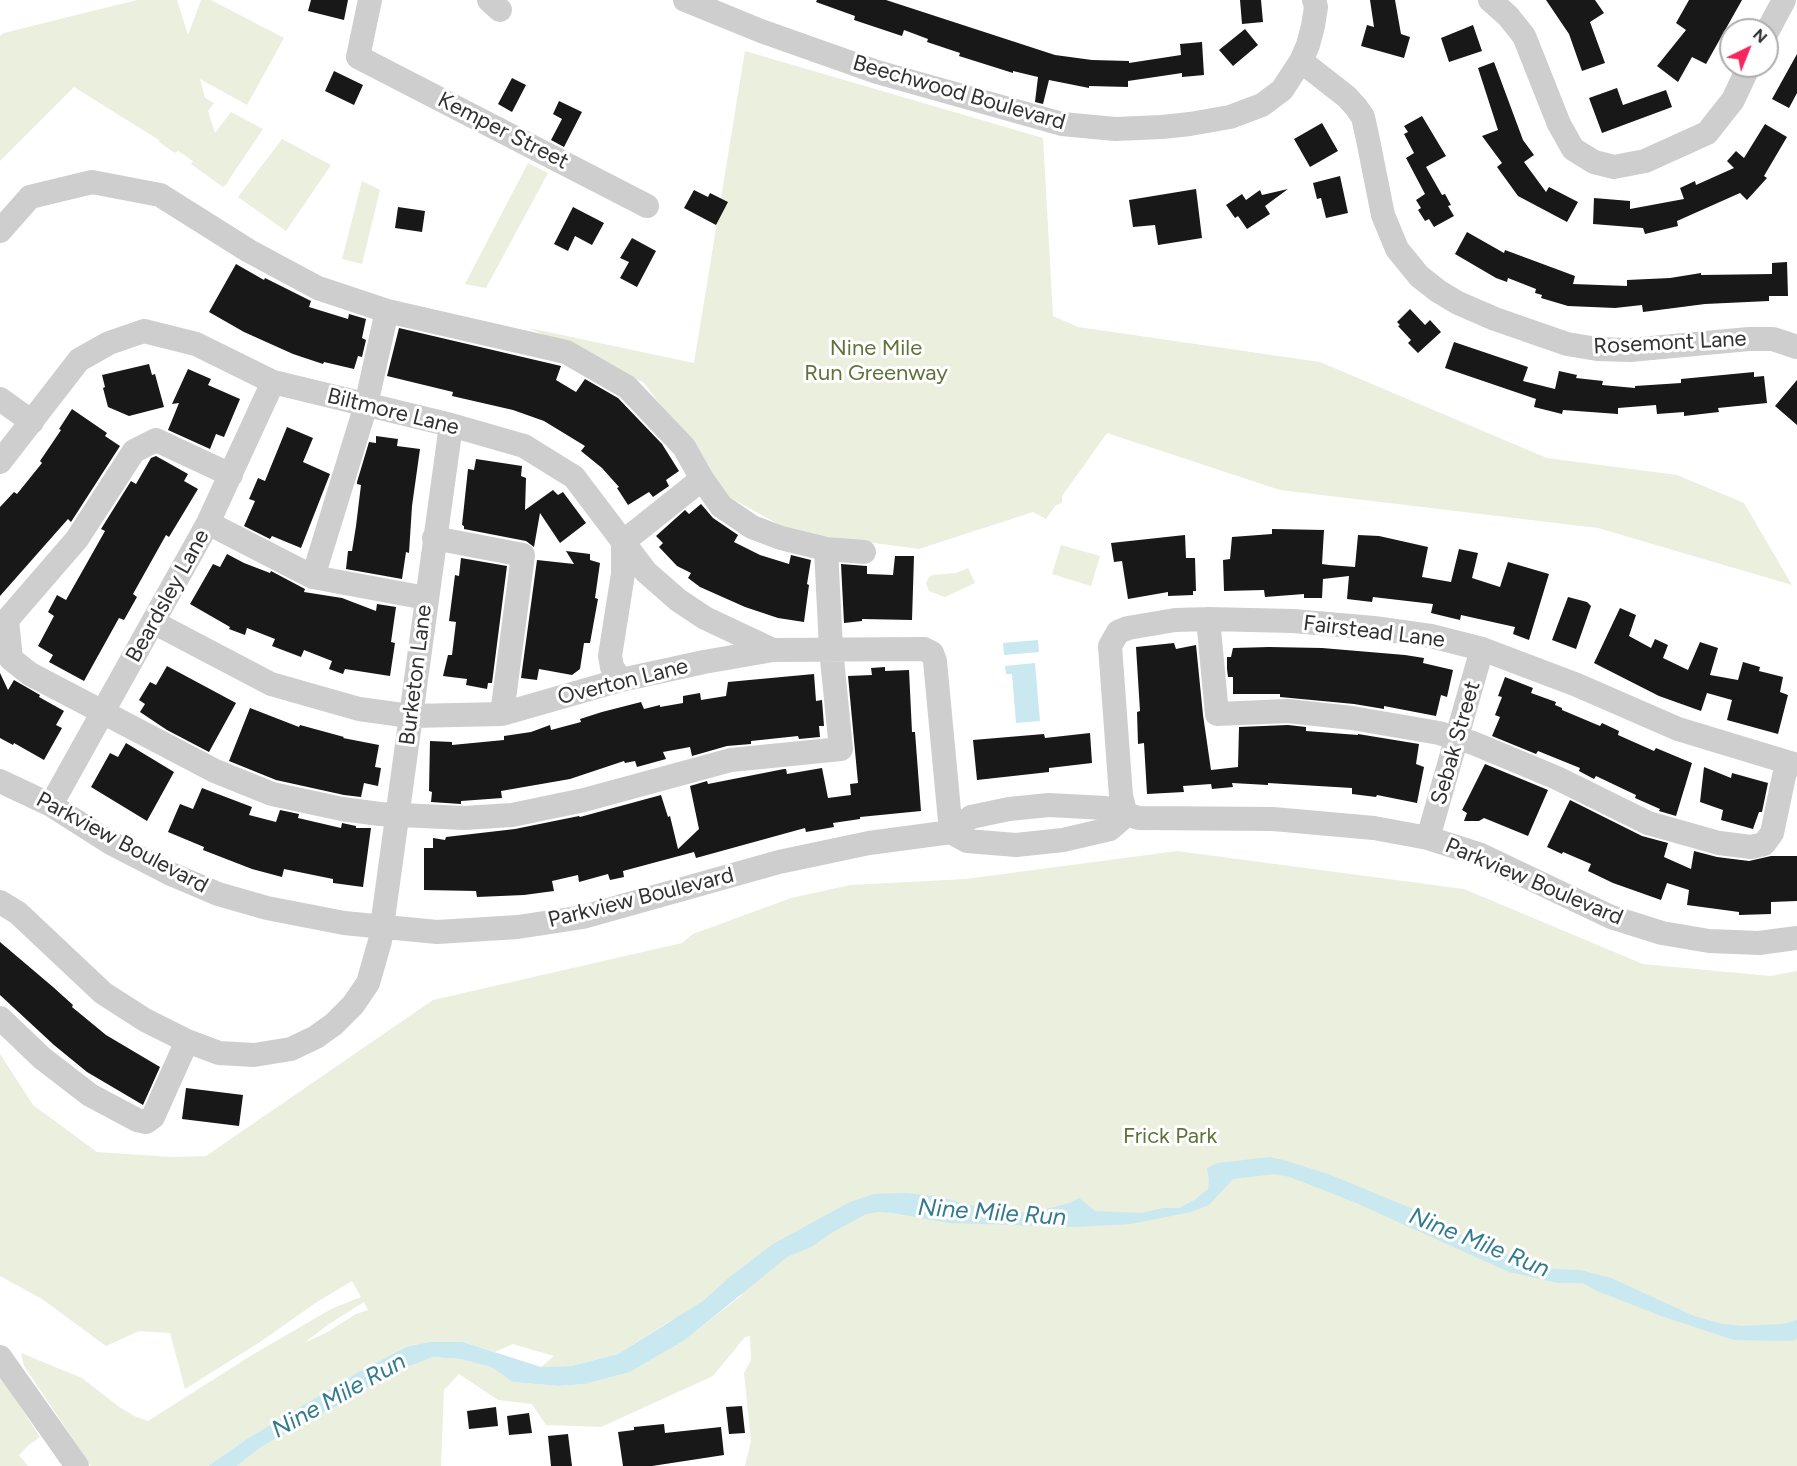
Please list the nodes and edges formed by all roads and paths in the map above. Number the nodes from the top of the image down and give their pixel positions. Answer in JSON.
{"nodes":[{"id":1,"x":370,"y":0,"type":"edge"},
{"id":2,"x":685,"y":0,"type":"edge"},
{"id":3,"x":1314,"y":0,"type":"edge"},
{"id":4,"x":1490,"y":0,"type":"edge"},
{"id":5,"x":1784,"y":0,"type":"edge"},
{"id":6,"x":1774,"y":18,"type":"edge"},
{"id":7,"x":1300,"y":61,"type":"junction"},
{"id":8,"x":1743,"y":78,"type":"edge"},
{"id":9,"x":647,"y":206,"type":"dead end"},
{"id":10,"x":0,"y":231,"type":"edge"},
{"id":11,"x":387,"y":311,"type":"junction"},
{"id":12,"x":1797,"y":347,"type":"edge"},
{"id":13,"x":273,"y":382,"type":"junction"},
{"id":14,"x":0,"y":399,"type":"edge"},
{"id":15,"x":366,"y":405,"type":"junction"},
{"id":16,"x":32,"y":422,"type":"junction"},
{"id":17,"x":451,"y":425,"type":"junction"},
{"id":18,"x":0,"y":462,"type":"edge"},
{"id":19,"x":231,"y":476,"type":"junction"},
{"id":20,"x":702,"y":479,"type":"junction"},
{"id":21,"x":208,"y":523,"type":"junction"},
{"id":22,"x":434,"y":538,"type":"junction"},
{"id":23,"x":623,"y":542,"type":"junction"},
{"id":24,"x":826,"y":549,"type":"junction"},
{"id":25,"x":864,"y":552,"type":"dead end"},
{"id":26,"x":313,"y":578,"type":"junction"},
{"id":27,"x":426,"y":598,"type":"junction"},
{"id":28,"x":1208,"y":618,"type":"junction"},
{"id":29,"x":153,"y":622,"type":"junction"},
{"id":30,"x":831,"y":649,"type":"junction"},
{"id":31,"x":1482,"y":649,"type":"junction"},
{"id":32,"x":773,"y":650,"type":"junction"},
{"id":33,"x":621,"y":680,"type":"junction"},
{"id":34,"x":103,"y":712,"type":"junction"},
{"id":35,"x":502,"y":714,"type":"junction"},
{"id":36,"x":410,"y":716,"type":"junction"},
{"id":37,"x":1457,"y":738,"type":"junction"},
{"id":38,"x":1792,"y":763,"type":"edge"},
{"id":39,"x":0,"y":781,"type":"edge"},
{"id":40,"x":51,"y":806,"type":"junction"},
{"id":41,"x":1126,"y":815,"type":"junction"},
{"id":42,"x":398,"y":816,"type":"junction"},
{"id":43,"x":951,"y":832,"type":"junction"},
{"id":44,"x":1428,"y":838,"type":"junction"},
{"id":45,"x":0,"y":902,"type":"edge"},
{"id":46,"x":382,"y":926,"type":"junction"},
{"id":47,"x":1797,"y":938,"type":"edge"},
{"id":48,"x":0,"y":1018,"type":"edge"},
{"id":49,"x":187,"y":1041,"type":"junction"},
{"id":50,"x":0,"y":1357,"type":"edge"},
{"id":51,"x":77,"y":1466,"type":"edge"}],
"edges":[{"from":1,"to":9,"type":"street","name":"Kemper Street"},
{"from":2,"to":7,"type":"street","name":"Beechwood Boulevard"},
{"from":3,"to":7,"type":"street","name":"Beechwood Boulevard"},
{"from":4,"to":8,"type":"street"},
{"from":5,"to":6,"type":"street"},
{"from":7,"to":12,"type":"street","name":"Rosemont Lane"},
{"from":10,"to":11,"type":"street"},
{"from":11,"to":15,"type":"street"},
{"from":11,"to":20,"type":"street"},
{"from":13,"to":15,"type":"street","name":"Biltmore Lane"},
{"from":13,"to":16,"type":"street","name":"Biltmore Lane"},
{"from":13,"to":19,"type":"street","name":"Beardsley Lane"},
{"from":14,"to":16,"type":"street"},
{"from":15,"to":17,"type":"street","name":"Biltmore Lane"},
{"from":15,"to":26,"type":"street"},
{"from":16,"to":18,"type":"street","name":"Biltmore Lane"},
{"from":17,"to":22,"type":"street","name":"Burketon Lane"},
{"from":17,"to":23,"type":"street","name":"Biltmore Lane"},
{"from":19,"to":21,"type":"street","name":"Beardsley Lane"},
{"from":19,"to":34,"type":"street"},
{"from":20,"to":23,"type":"street"},
{"from":20,"to":24,"type":"street"},
{"from":21,"to":26,"type":"street"},
{"from":21,"to":29,"type":"street","name":"Beardsley Lane"},
{"from":22,"to":27,"type":"street","name":"Burketon Lane"},
{"from":22,"to":35,"type":"street"},
{"from":23,"to":32,"type":"street","name":"Biltmore Lane"},
{"from":23,"to":33,"type":"street"},
{"from":24,"to":25,"type":"street"},
{"from":24,"to":30,"type":"street"},
{"from":26,"to":27,"type":"street"},
{"from":27,"to":36,"type":"street","name":"Burketon Lane"},
{"from":28,"to":31,"type":"street","name":"Fairstead Lane"},
{"from":28,"to":37,"type":"street"},
{"from":28,"to":41,"type":"street","name":"Fairstead Lane"},
{"from":29,"to":34,"type":"street","name":"Beardsley Lane"},
{"from":29,"to":36,"type":"street","name":"Overton Lane"},
{"from":30,"to":32,"type":"street","name":"Overton Lane"},
{"from":30,"to":42,"type":"street"},
{"from":30,"to":43,"type":"street","name":"Overton Lane"},
{"from":31,"to":37,"type":"street","name":"Sebak Street"},
{"from":31,"to":38,"type":"street","name":"Fairstead Lane"},
{"from":32,"to":33,"type":"street","name":"Overton Lane"},
{"from":33,"to":35,"type":"street","name":"Overton Lane"},
{"from":34,"to":40,"type":"street","name":"Beardsley Lane"},
{"from":34,"to":42,"type":"street"},
{"from":35,"to":36,"type":"street","name":"Overton Lane"},
{"from":36,"to":42,"type":"street","name":"Burketon Lane"},
{"from":37,"to":38,"type":"street"},
{"from":37,"to":44,"type":"street","name":"Sebak Street"},
{"from":39,"to":40,"type":"street","name":"Parkview Boulevard"},
{"from":40,"to":46,"type":"street","name":"Parkview Boulevard"},
{"from":41,"to":43,"type":"street","name":"Parkview Boulevard"},
{"from":41,"to":43,"type":"street","name":"Parkview Boulevard"},
{"from":41,"to":44,"type":"street","name":"Parkview Boulevard"},
{"from":42,"to":46,"type":"street","name":"Burketon Lane"},
{"from":43,"to":46,"type":"street","name":"Parkview Boulevard"},
{"from":44,"to":47,"type":"street","name":"Parkview Boulevard"},
{"from":45,"to":49,"type":"street","name":"Burketon Lane"},
{"from":46,"to":49,"type":"street","name":"Burketon Lane"},
{"from":48,"to":49,"type":"street"},
{"from":50,"to":51,"type":"street"}]}
